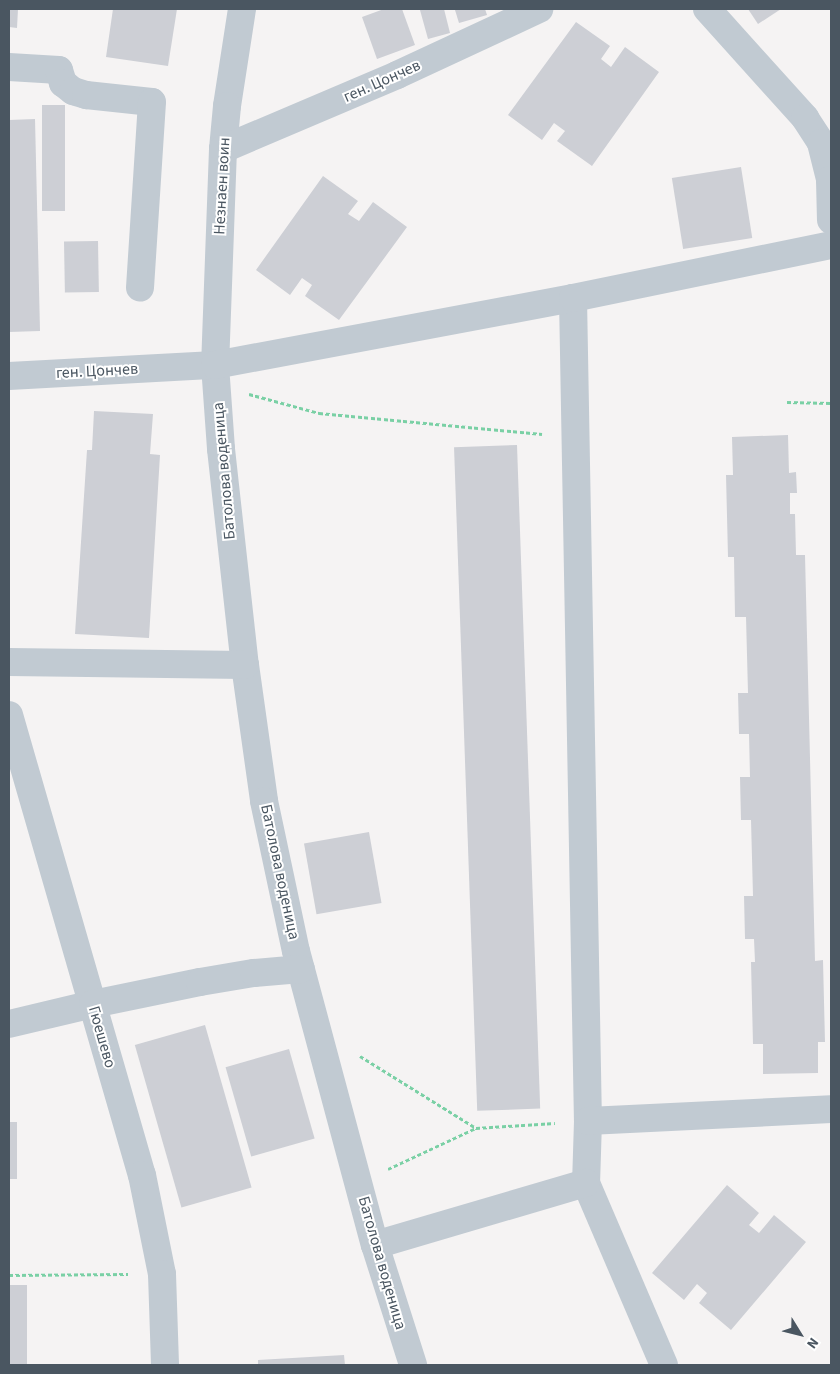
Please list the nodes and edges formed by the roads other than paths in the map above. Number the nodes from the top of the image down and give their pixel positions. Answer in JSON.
{"nodes":[{"id":1,"x":242,"y":9,"type":"edge"},
{"id":2,"x":539,"y":9,"type":"edge"},
{"id":3,"x":707,"y":9,"type":"edge"},
{"id":4,"x":9,"y":68,"type":"edge"},
{"id":5,"x":223,"y":149,"type":"junction"},
{"id":6,"x":831,"y":220,"type":"edge"},
{"id":7,"x":831,"y":245,"type":"edge"},
{"id":8,"x":140,"y":288,"type":"dead end"},
{"id":9,"x":573,"y":298,"type":"junction"},
{"id":10,"x":215,"y":365,"type":"junction"},
{"id":11,"x":9,"y":376,"type":"edge"},
{"id":12,"x":9,"y":662,"type":"edge"},
{"id":13,"x":245,"y":665,"type":"junction"},
{"id":14,"x":9,"y":715,"type":"edge"},
{"id":15,"x":301,"y":969,"type":"junction"},
{"id":16,"x":92,"y":1004,"type":"junction"},
{"id":17,"x":9,"y":1024,"type":"edge"},
{"id":18,"x":831,"y":1109,"type":"edge"},
{"id":19,"x":588,"y":1121,"type":"junction"},
{"id":20,"x":586,"y":1183,"type":"junction"},
{"id":21,"x":375,"y":1245,"type":"junction"},
{"id":22,"x":165,"y":1365,"type":"edge"},
{"id":23,"x":413,"y":1365,"type":"edge"},
{"id":24,"x":664,"y":1365,"type":"edge"}],
"edges":[{"from":1,"to":5,"type":"street","name":"Незнаен воин"},
{"from":2,"to":5,"type":"street","name":"ген. Цончев"},
{"from":3,"to":6,"type":"street"},
{"from":4,"to":8,"type":"street"},
{"from":5,"to":10,"type":"street","name":"Незнаен воин"},
{"from":7,"to":9,"type":"street","name":"ген. Цончев"},
{"from":9,"to":10,"type":"street","name":"ген. Цончев"},
{"from":9,"to":19,"type":"street"},
{"from":10,"to":11,"type":"street","name":"ген. Цончев"},
{"from":10,"to":13,"type":"street","name":"Батолова воденица"},
{"from":12,"to":13,"type":"street"},
{"from":13,"to":15,"type":"street","name":"Батолова воденица"},
{"from":14,"to":16,"type":"street","name":"Гюешево"},
{"from":15,"to":16,"type":"street"},
{"from":15,"to":21,"type":"street","name":"Батолова воденица"},
{"from":16,"to":17,"type":"street"},
{"from":16,"to":22,"type":"street","name":"Гюешево"},
{"from":18,"to":19,"type":"street"},
{"from":19,"to":20,"type":"street"},
{"from":20,"to":21,"type":"street"},
{"from":20,"to":24,"type":"street"},
{"from":21,"to":23,"type":"street","name":"Батолова воденица"}]}
